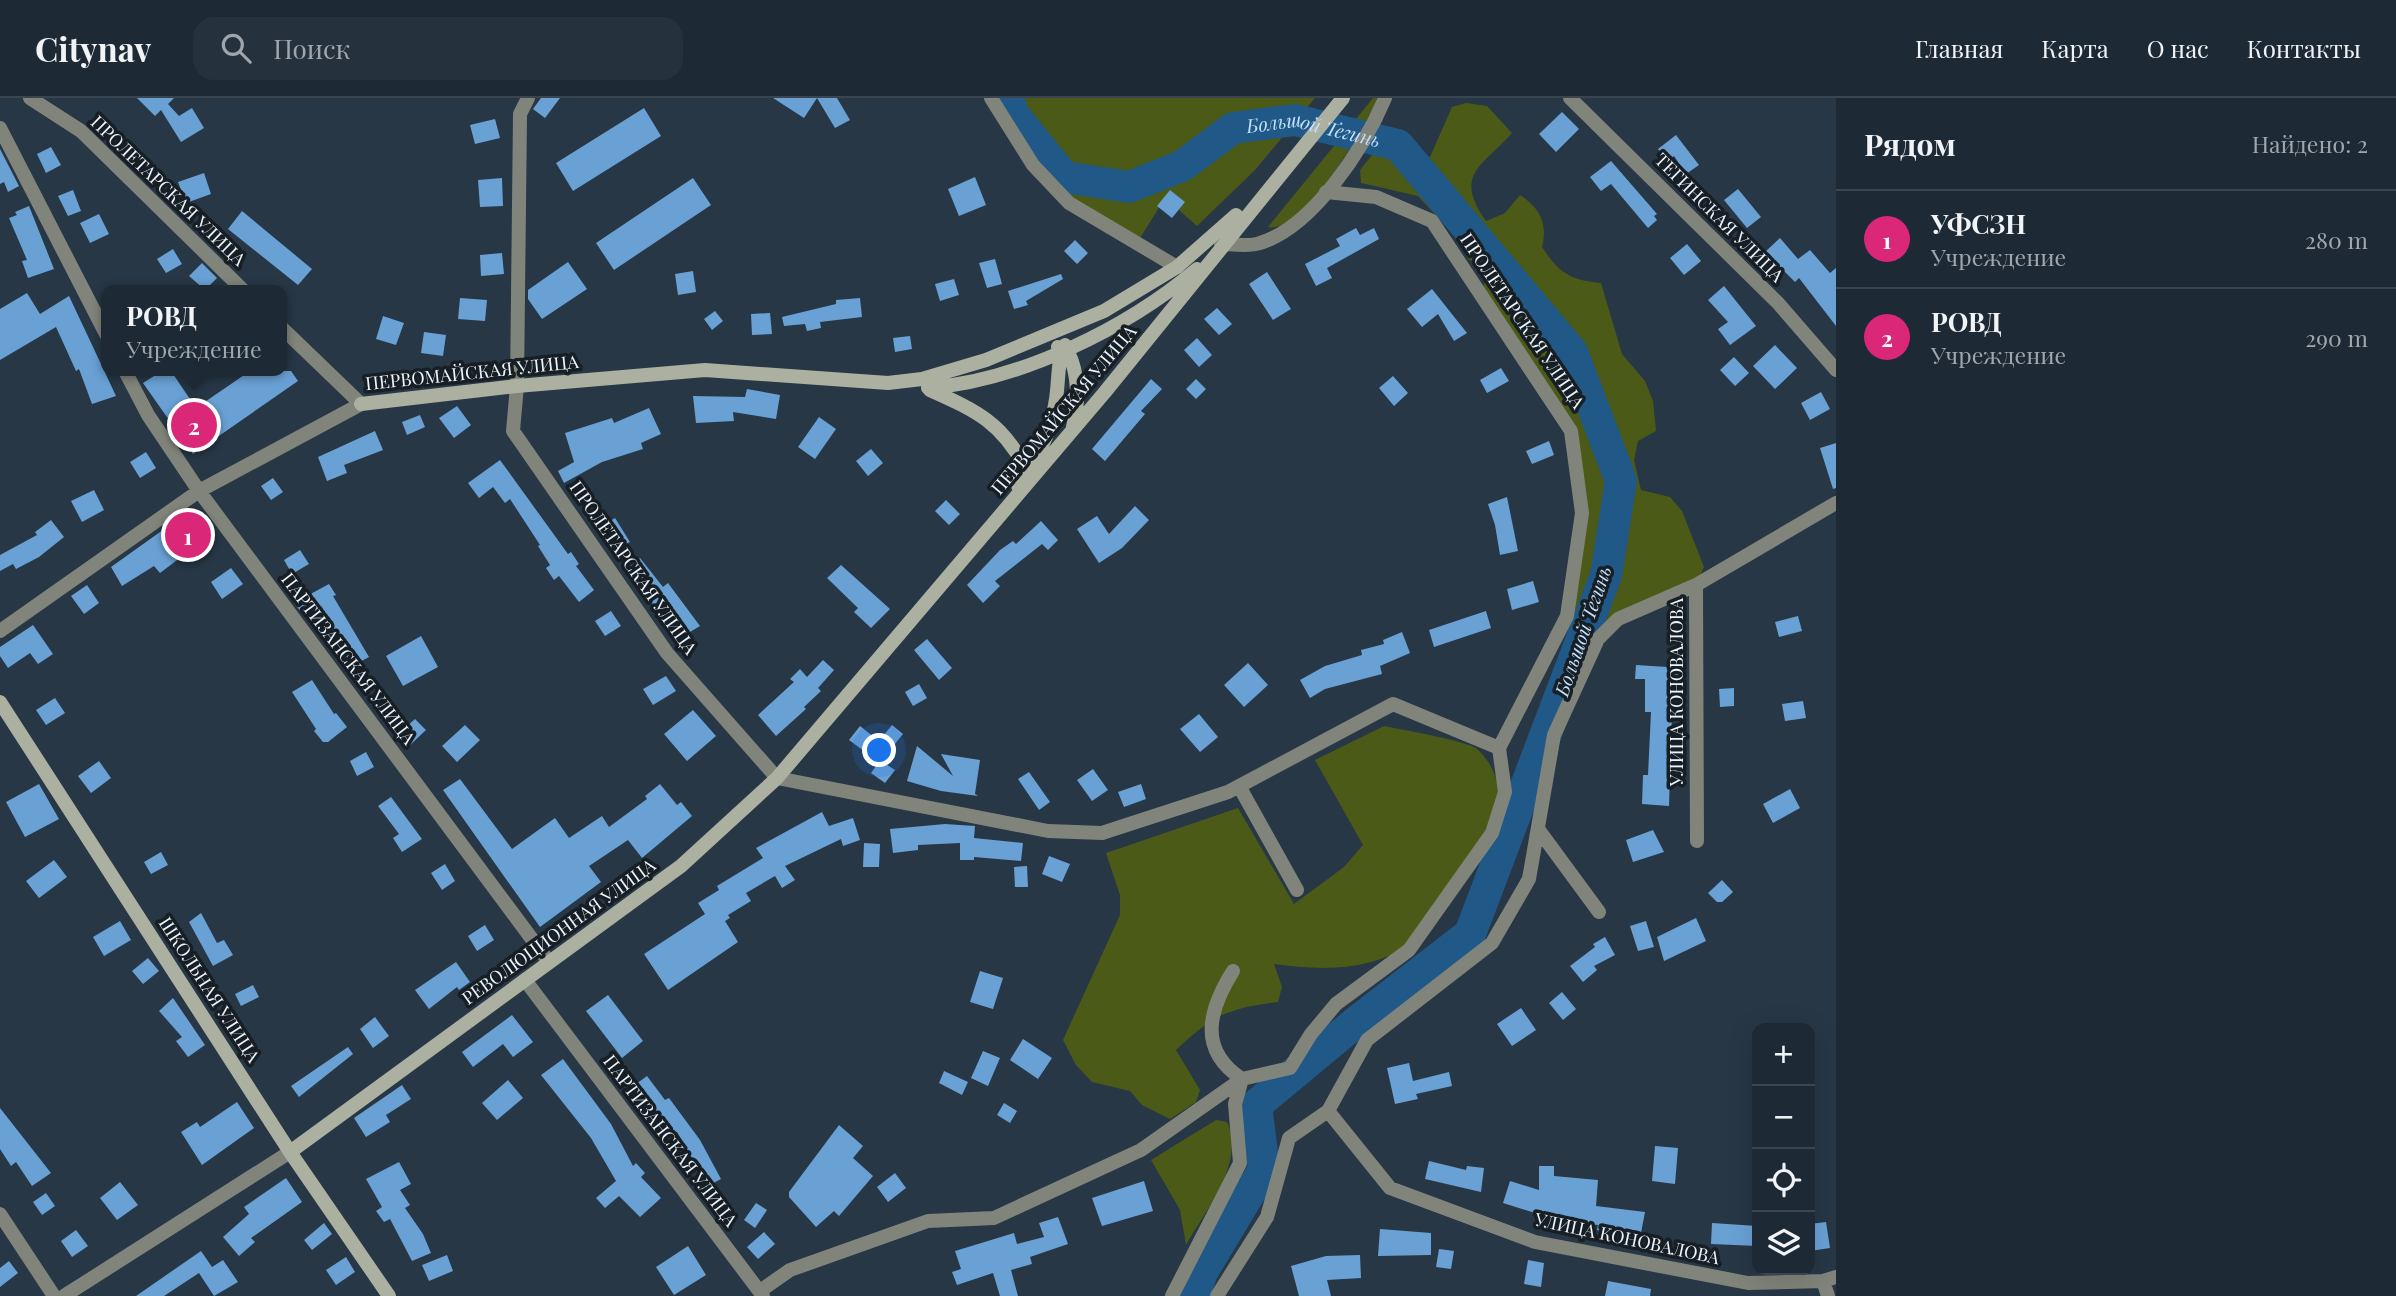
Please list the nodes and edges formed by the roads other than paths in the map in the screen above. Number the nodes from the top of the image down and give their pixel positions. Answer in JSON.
{"nodes":[{"id":1,"x":30,"y":98,"type":"edge"},
{"id":2,"x":528,"y":98,"type":"edge"},
{"id":3,"x":991,"y":98,"type":"edge"},
{"id":4,"x":1343,"y":98,"type":"edge"},
{"id":5,"x":1570,"y":98,"type":"edge"},
{"id":6,"x":1382,"y":104,"type":"edge"},
{"id":7,"x":0,"y":128,"type":"edge"},
{"id":8,"x":1269,"y":186,"type":"junction"},
{"id":9,"x":1326,"y":192,"type":"junction"},
{"id":10,"x":1222,"y":244,"type":"junction"},
{"id":11,"x":1177,"y":267,"type":"junction"},
{"id":12,"x":238,"y":285,"type":"edge"},
{"id":13,"x":1085,"y":319,"type":"junction"},
{"id":14,"x":101,"y":322,"type":"edge"},
{"id":15,"x":287,"y":333,"type":"edge"},
{"id":16,"x":1063,"y":349,"type":"junction"},
{"id":17,"x":1011,"y":350,"type":"junction"},
{"id":18,"x":1836,"y":370,"type":"edge"},
{"id":19,"x":128,"y":376,"type":"edge"},
{"id":20,"x":925,"y":384,"type":"junction"},
{"id":21,"x":517,"y":386,"type":"junction"},
{"id":22,"x":361,"y":404,"type":"junction"},
{"id":23,"x":1072,"y":432,"type":"junction"},
{"id":24,"x":1027,"y":471,"type":"junction"},
{"id":25,"x":200,"y":491,"type":"junction"},
{"id":26,"x":1836,"y":503,"type":"edge"},
{"id":27,"x":1002,"y":515,"type":"junction"},
{"id":28,"x":1696,"y":585,"type":"junction"},
{"id":29,"x":0,"y":631,"type":"edge"},
{"id":30,"x":0,"y":702,"type":"edge"},
{"id":31,"x":1499,"y":748,"type":"junction"},
{"id":32,"x":777,"y":778,"type":"junction"},
{"id":33,"x":1239,"y":786,"type":"junction"},
{"id":34,"x":1538,"y":829,"type":"junction"},
{"id":35,"x":1697,"y":841,"type":"dead end"},
{"id":36,"x":1297,"y":890,"type":"dead end"},
{"id":37,"x":1599,"y":912,"type":"dead end"},
{"id":38,"x":549,"y":962,"type":"junction"},
{"id":39,"x":1233,"y":971,"type":"dead end"},
{"id":40,"x":525,"y":980,"type":"junction"},
{"id":41,"x":1242,"y":1079,"type":"junction"},
{"id":42,"x":1328,"y":1111,"type":"junction"},
{"id":43,"x":290,"y":1152,"type":"junction"},
{"id":44,"x":0,"y":1214,"type":"edge"},
{"id":45,"x":1829,"y":1279,"type":"edge"},
{"id":46,"x":762,"y":1294,"type":"edge"},
{"id":47,"x":54,"y":1296,"type":"edge"},
{"id":48,"x":64,"y":1296,"type":"edge"},
{"id":49,"x":389,"y":1296,"type":"edge"},
{"id":50,"x":1172,"y":1296,"type":"edge"},
{"id":51,"x":1217,"y":1296,"type":"edge"},
{"id":52,"x":1828,"y":1296,"type":"edge"}],
"edges":[{"from":1,"to":12,"type":"street","name":"ПРОЛЕТАРСКАЯ УЛИЦА"},
{"from":2,"to":21,"type":"street","name":"ПРОЛЕТАРСКАЯ УЛИЦА"},
{"from":3,"to":11,"type":"street"},
{"from":4,"to":8,"type":"street","name":"ПЕРВОМАЙСКАЯ УЛИЦА"},
{"from":5,"to":18,"type":"street","name":"ТЕГИНСКАЯ УЛИЦА"},
{"from":6,"to":9,"type":"street"},
{"from":7,"to":14,"type":"street"},
{"from":8,"to":10,"type":"street","name":"ПЕРВОМАЙСКАЯ УЛИЦА"},
{"from":8,"to":11,"type":"street","name":"ПЕРВОМАЙСКАЯ УЛИЦА"},
{"from":9,"to":10,"type":"street"},
{"from":9,"to":31,"type":"street","name":"ПРОЛЕТАРСКАЯ УЛИЦА"},
{"from":10,"to":16,"type":"street"},
{"from":10,"to":23,"type":"street","name":"ПЕРВОМАЙСКАЯ УЛИЦА"},
{"from":11,"to":13,"type":"street","name":"ПЕРВОМАЙСКАЯ УЛИЦА"},
{"from":13,"to":16,"type":"street"},
{"from":13,"to":17,"type":"street","name":"ПЕРВОМАЙСКАЯ УЛИЦА"},
{"from":15,"to":22,"type":"street"},
{"from":16,"to":17,"type":"street"},
{"from":16,"to":20,"type":"street"},
{"from":16,"to":23,"type":"street"},
{"from":16,"to":24,"type":"street"},
{"from":17,"to":20,"type":"street","name":"ПЕРВОМАЙСКАЯ УЛИЦА"},
{"from":19,"to":25,"type":"street","name":"ПАРТИЗАНСКАЯ УЛИЦА"},
{"from":20,"to":21,"type":"street","name":"ПЕРВОМАЙСКАЯ УЛИЦА"},
{"from":20,"to":24,"type":"street","name":"ПЕРВОМАЙСКАЯ УЛИЦА"},
{"from":21,"to":22,"type":"street","name":"ПЕРВОМАЙСКАЯ УЛИЦА"},
{"from":21,"to":32,"type":"street","name":"ПРОЛЕТАРСКАЯ УЛИЦА"},
{"from":22,"to":25,"type":"street","name":"ПЕРВОМАЙСКАЯ УЛИЦА"},
{"from":23,"to":27,"type":"street","name":"ПЕРВОМАЙСКАЯ УЛИЦА"},
{"from":24,"to":27,"type":"street","name":"ПЕРВОМАЙСКАЯ УЛИЦА"},
{"from":25,"to":29,"type":"street","name":"ПЕРВОМАЙСКАЯ УЛИЦА"},
{"from":25,"to":38,"type":"street","name":"ПАРТИЗАНСКАЯ УЛИЦА"},
{"from":26,"to":28,"type":"street","name":"УЛИЦА КОНОВАЛОВА"},
{"from":27,"to":32,"type":"street","name":"РЕВОЛЮЦИОННАЯ УЛИЦА"},
{"from":28,"to":34,"type":"street","name":"УЛИЦА КОНОВАЛОВА"},
{"from":28,"to":35,"type":"street","name":"УЛИЦА КОНОВАЛОВА"},
{"from":30,"to":43,"type":"street","name":"ШКОЛЬНАЯ УЛИЦА"},
{"from":31,"to":33,"type":"street"},
{"from":31,"to":41,"type":"street"},
{"from":32,"to":33,"type":"street"},
{"from":32,"to":38,"type":"street","name":"РЕВОЛЮЦИОННАЯ УЛИЦА"},
{"from":33,"to":36,"type":"street"},
{"from":34,"to":37,"type":"street"},
{"from":34,"to":42,"type":"street","name":"УЛИЦА КОНОВАЛОВА"},
{"from":38,"to":40,"type":"street","name":"РЕВОЛЮЦИОННАЯ УЛИЦА"},
{"from":39,"to":41,"type":"street"},
{"from":40,"to":43,"type":"street","name":"РЕВОЛЮЦИОННАЯ УЛИЦА"},
{"from":40,"to":46,"type":"street","name":"ПАРТИЗАНСКАЯ УЛИЦА"},
{"from":41,"to":46,"type":"street","name":"ПАРТИЗАНСКАЯ УЛИЦА"},
{"from":41,"to":50,"type":"street"},
{"from":42,"to":45,"type":"street","name":"УЛИЦА КОНОВАЛОВА"},
{"from":42,"to":51,"type":"street","name":"УЛИЦА КОНОВАЛОВА"},
{"from":43,"to":48,"type":"street","name":"РЕВОЛЮЦИОННАЯ УЛИЦА"},
{"from":43,"to":49,"type":"street","name":"ШКОЛЬНАЯ УЛИЦА"},
{"from":44,"to":47,"type":"street"},
{"from":45,"to":52,"type":"street"}]}
